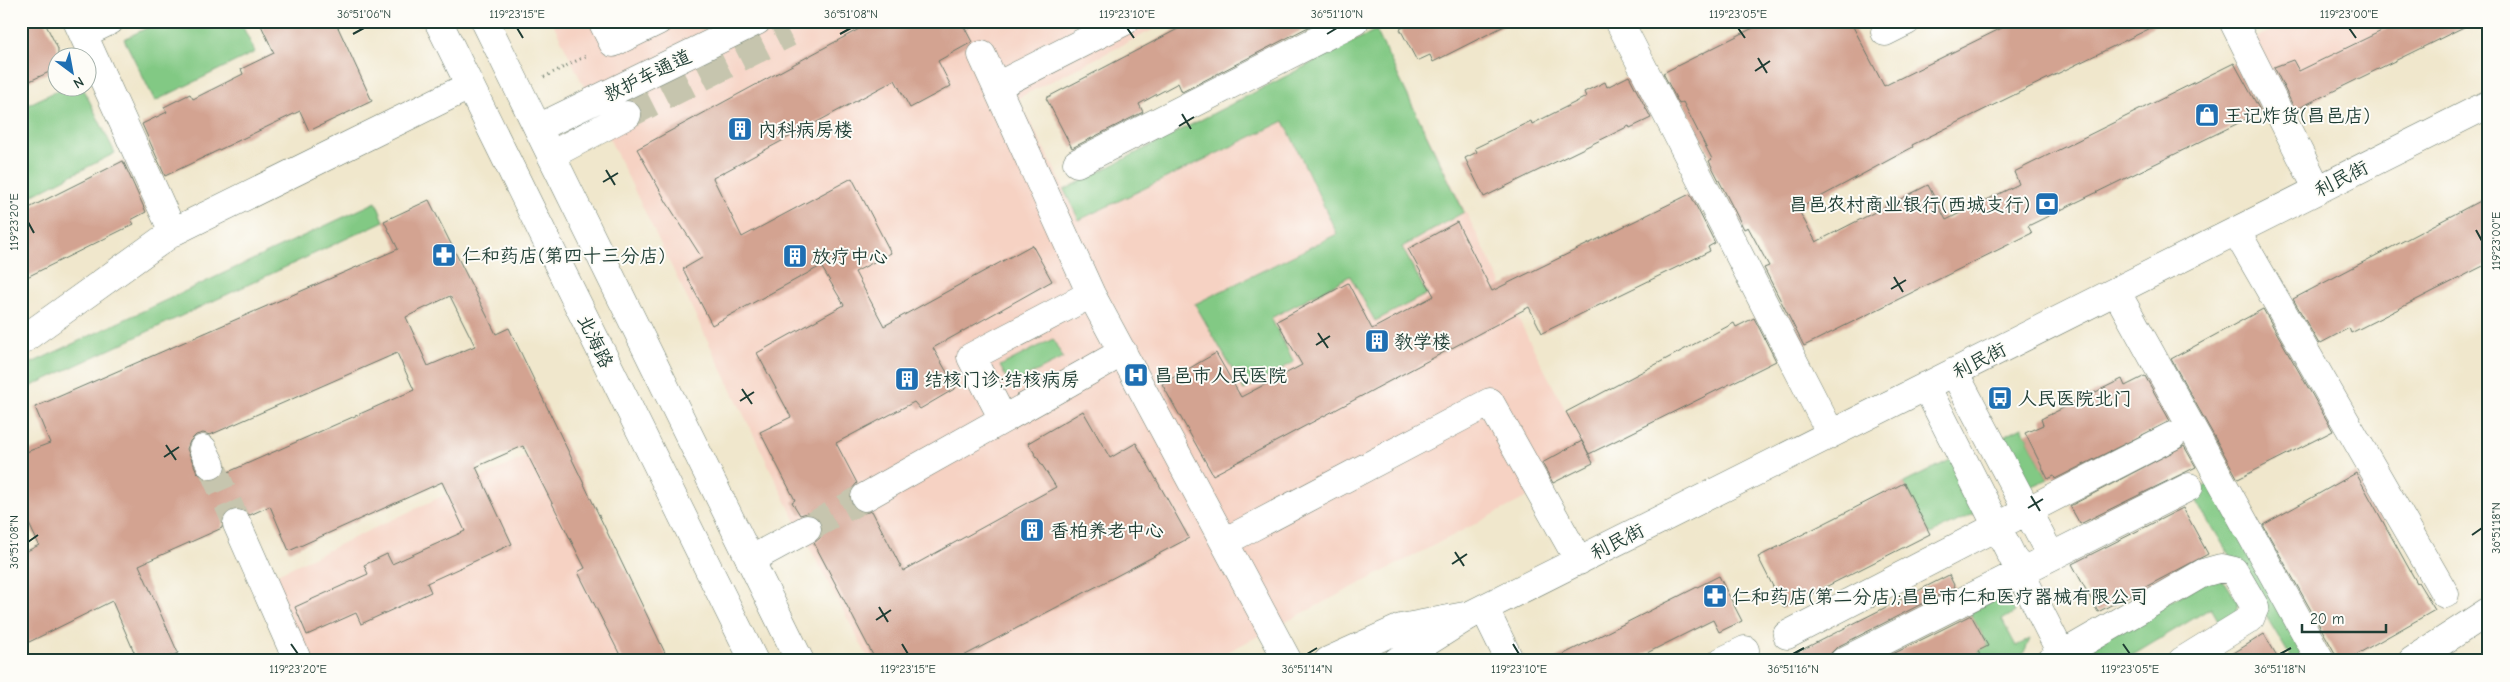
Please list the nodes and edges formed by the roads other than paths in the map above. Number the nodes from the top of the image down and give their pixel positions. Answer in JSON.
{"nodes":[{"id":1,"x":110,"y":21,"type":"edge"},
{"id":2,"x":438,"y":21,"type":"edge"},
{"id":3,"x":485,"y":21,"type":"edge"},
{"id":4,"x":658,"y":21,"type":"edge"},
{"id":5,"x":757,"y":21,"type":"edge"},
{"id":6,"x":1125,"y":21,"type":"edge"},
{"id":7,"x":1355,"y":21,"type":"edge"},
{"id":8,"x":1619,"y":21,"type":"edge"},
{"id":9,"x":2233,"y":21,"type":"edge"},
{"id":10,"x":80,"y":28,"type":"edge"},
{"id":11,"x":608,"y":32,"type":"edge"},
{"id":12,"x":982,"y":55,"type":"dead end"},
{"id":13,"x":469,"y":86,"type":"junction"},
{"id":14,"x":996,"y":86,"type":"junction"},
{"id":15,"x":2489,"y":104,"type":"edge"},
{"id":16,"x":627,"y":115,"type":"tunnel mouth"},
{"id":17,"x":538,"y":128,"type":"junction"},
{"id":18,"x":551,"y":155,"type":"junction"},
{"id":19,"x":1077,"y":163,"type":"dead end"},
{"id":20,"x":2318,"y":190,"type":"junction"},
{"id":21,"x":2236,"y":231,"type":"junction"},
{"id":22,"x":173,"y":232,"type":"junction"},
{"id":23,"x":2116,"y":291,"type":"junction"},
{"id":24,"x":1091,"y":294,"type":"junction"},
{"id":25,"x":21,"y":341,"type":"edge"},
{"id":26,"x":1123,"y":352,"type":"junction"},
{"id":27,"x":1954,"y":372,"type":"junction"},
{"id":28,"x":1926,"y":386,"type":"junction"},
{"id":29,"x":1003,"y":420,"type":"junction"},
{"id":30,"x":1831,"y":434,"type":"junction"},
{"id":31,"x":2172,"y":436,"type":"dead end"},
{"id":32,"x":2189,"y":487,"type":"dead end"},
{"id":33,"x":865,"y":497,"type":"tunnel mouth"},
{"id":34,"x":2027,"y":512,"type":"junction"},
{"id":35,"x":237,"y":524,"type":"tunnel mouth"},
{"id":36,"x":1998,"y":527,"type":"junction"},
{"id":37,"x":807,"y":529,"type":"tunnel mouth"},
{"id":38,"x":1226,"y":541,"type":"junction"},
{"id":39,"x":2051,"y":556,"type":"junction"},
{"id":40,"x":750,"y":560,"type":"junction"},
{"id":41,"x":1579,"y":561,"type":"junction"},
{"id":42,"x":2020,"y":572,"type":"junction"},
{"id":43,"x":2445,"y":594,"type":"dead end"},
{"id":44,"x":2489,"y":611,"type":"edge"},
{"id":45,"x":1477,"y":612,"type":"junction"},
{"id":46,"x":1787,"y":635,"type":"dead end"},
{"id":47,"x":296,"y":657,"type":"dead end"},
{"id":48,"x":2059,"y":659,"type":"edge"},
{"id":49,"x":754,"y":661,"type":"edge"},
{"id":50,"x":800,"y":661,"type":"edge"},
{"id":51,"x":1288,"y":661,"type":"edge"},
{"id":52,"x":1328,"y":661,"type":"edge"},
{"id":53,"x":1397,"y":661,"type":"edge"},
{"id":54,"x":1510,"y":661,"type":"edge"},
{"id":55,"x":1844,"y":661,"type":"edge"},
{"id":56,"x":2182,"y":661,"type":"edge"},
{"id":57,"x":2322,"y":661,"type":"edge"},
{"id":58,"x":2412,"y":661,"type":"edge"}],
"edges":[{"from":1,"to":10,"type":"main road"},
{"from":2,"to":13,"type":"main road","name":"北海路"},
{"from":3,"to":17,"type":"main road"},
{"from":4,"to":11,"type":"main road"},
{"from":5,"to":17,"type":"main road","name":"救护车通道"},
{"from":6,"to":14,"type":"main road"},
{"from":7,"to":19,"type":"main road"},
{"from":8,"to":30,"type":"main road"},
{"from":9,"to":20,"type":"main road"},
{"from":10,"to":22,"type":"main road"},
{"from":12,"to":14,"type":"main road"},
{"from":13,"to":22,"type":"main road"},
{"from":13,"to":49,"type":"main road","name":"北海路"},
{"from":14,"to":24,"type":"main road"},
{"from":15,"to":20,"type":"main road","name":"利民街"},
{"from":16,"to":18,"type":"main road"},
{"from":17,"to":18,"type":"main road"},
{"from":18,"to":40,"type":"main road"},
{"from":20,"to":21,"type":"main road","name":"利民街"},
{"from":21,"to":23,"type":"main road","name":"利民街"},
{"from":21,"to":43,"type":"main road"},
{"from":22,"to":25,"type":"main road"},
{"from":23,"to":27,"type":"main road","name":"利民街"},
{"from":23,"to":57,"type":"main road"},
{"from":24,"to":26,"type":"main road"},
{"from":24,"to":29,"type":"main road"},
{"from":26,"to":29,"type":"main road"},
{"from":26,"to":38,"type":"main road"},
{"from":27,"to":28,"type":"main road","name":"利民街"},
{"from":27,"to":34,"type":"main road"},
{"from":28,"to":30,"type":"main road","name":"利民街"},
{"from":28,"to":36,"type":"main road"},
{"from":29,"to":33,"type":"main road"},
{"from":30,"to":41,"type":"main road","name":"利民街"},
{"from":31,"to":34,"type":"main road"},
{"from":32,"to":39,"type":"main road"},
{"from":34,"to":36,"type":"main road"},
{"from":34,"to":39,"type":"main road"},
{"from":35,"to":47,"type":"main road"},
{"from":36,"to":42,"type":"main road"},
{"from":36,"to":46,"type":"main road"},
{"from":37,"to":40,"type":"main road"},
{"from":38,"to":41,"type":"main road"},
{"from":38,"to":51,"type":"main road"},
{"from":39,"to":42,"type":"main road"},
{"from":40,"to":50,"type":"main road"},
{"from":41,"to":45,"type":"main road","name":"利民街"},
{"from":42,"to":48,"type":"main road"},
{"from":42,"to":55,"type":"main road"},
{"from":44,"to":58,"type":"main road"},
{"from":45,"to":52,"type":"main road","name":"利民街"},
{"from":45,"to":53,"type":"main road","name":"利民街"},
{"from":45,"to":54,"type":"main road"},
{"from":48,"to":56,"type":"main road"}]}
